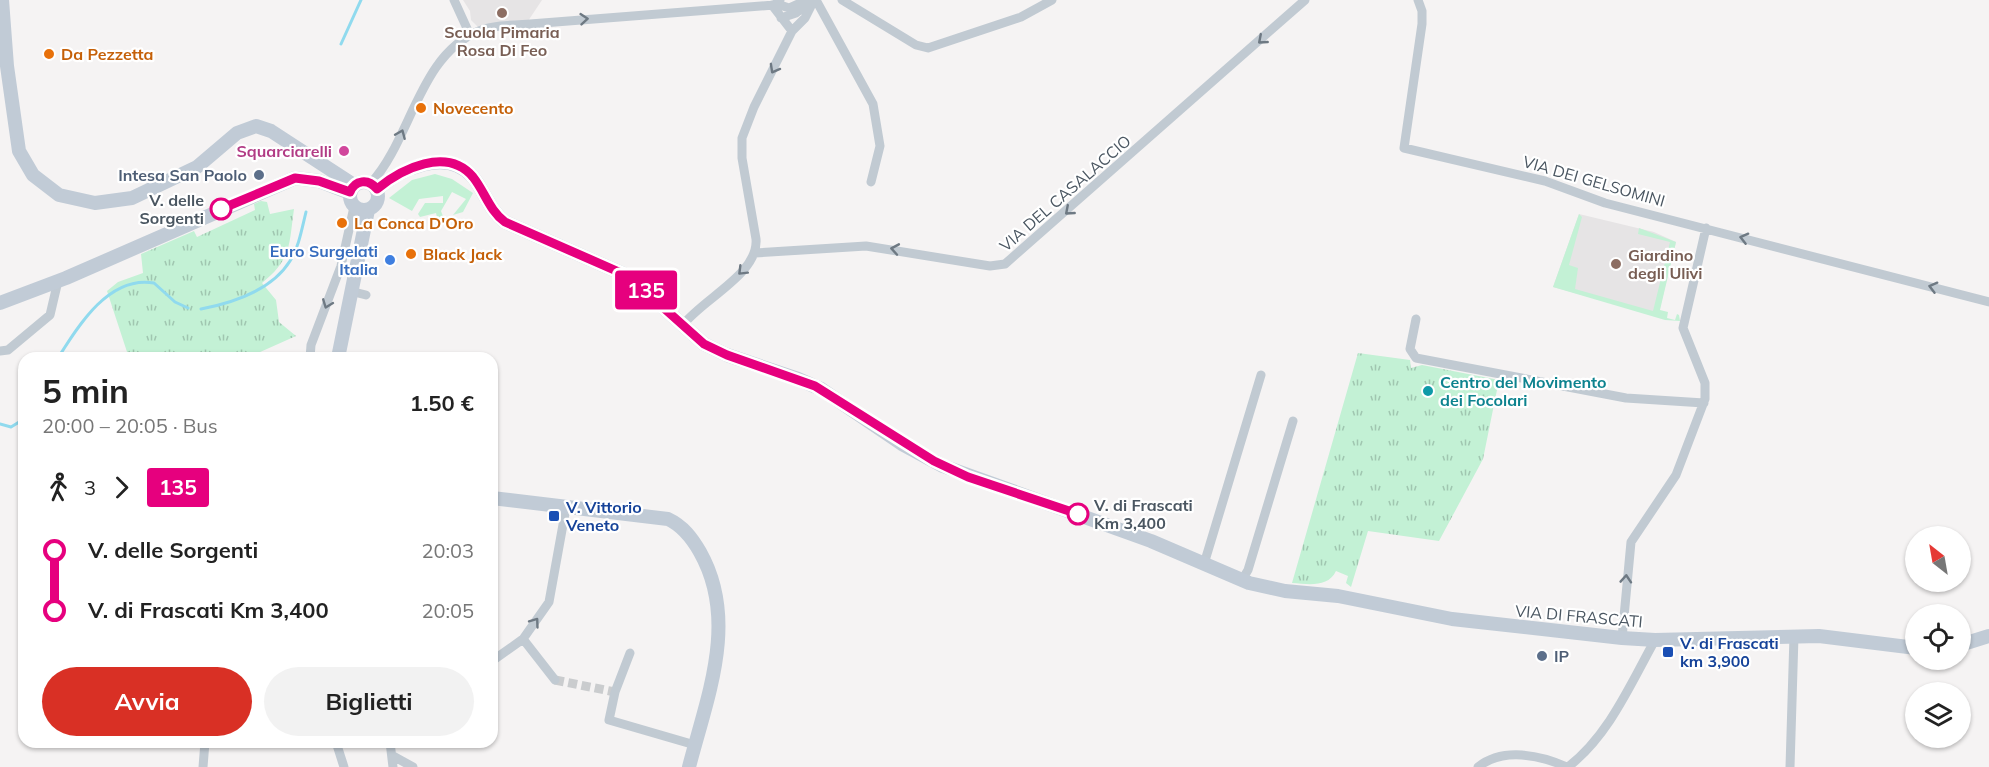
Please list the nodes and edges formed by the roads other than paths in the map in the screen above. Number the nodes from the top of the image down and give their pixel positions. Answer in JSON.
{"nodes":[{"id":1,"x":2,"y":0,"type":"edge"},
{"id":2,"x":454,"y":0,"type":"edge"},
{"id":3,"x":807,"y":0,"type":"edge"},
{"id":4,"x":814,"y":0,"type":"edge"},
{"id":5,"x":842,"y":0,"type":"edge"},
{"id":6,"x":1052,"y":0,"type":"edge"},
{"id":7,"x":1305,"y":0,"type":"edge"},
{"id":8,"x":1418,"y":0,"type":"edge"},
{"id":9,"x":776,"y":2,"type":"edge"},
{"id":10,"x":739,"y":3,"type":"edge"},
{"id":11,"x":781,"y":18,"type":"junction"},
{"id":12,"x":2,"y":27,"type":"edge"},
{"id":13,"x":792,"y":31,"type":"junction"},
{"id":14,"x":470,"y":35,"type":"junction"},
{"id":15,"x":871,"y":182,"type":"dead end"},
{"id":16,"x":374,"y":186,"type":"junction"},
{"id":17,"x":352,"y":189,"type":"junction"},
{"id":18,"x":361,"y":208,"type":"junction"},
{"id":19,"x":1706,"y":228,"type":"junction"},
{"id":20,"x":755,"y":253,"type":"junction"},
{"id":21,"x":58,"y":281,"type":"junction"},
{"id":22,"x":350,"y":291,"type":"junction"},
{"id":23,"x":366,"y":295,"type":"dead end"},
{"id":24,"x":0,"y":303,"type":"edge"},
{"id":25,"x":1989,"y":303,"type":"edge"},
{"id":26,"x":1416,"y":319,"type":"dead end"},
{"id":27,"x":682,"y":326,"type":"junction"},
{"id":28,"x":0,"y":351,"type":"edge"},
{"id":29,"x":310,"y":352,"type":"edge"},
{"id":30,"x":339,"y":352,"type":"edge"},
{"id":31,"x":1261,"y":375,"type":"dead end"},
{"id":32,"x":1704,"y":403,"type":"junction"},
{"id":33,"x":1293,"y":421,"type":"dead end"},
{"id":34,"x":498,"y":499,"type":"edge"},
{"id":35,"x":566,"y":508,"type":"junction"},
{"id":36,"x":1204,"y":564,"type":"junction"},
{"id":37,"x":1242,"y":580,"type":"junction"},
{"id":38,"x":1794,"y":636,"type":"junction"},
{"id":39,"x":1989,"y":636,"type":"edge"},
{"id":40,"x":1622,"y":638,"type":"junction"},
{"id":41,"x":523,"y":639,"type":"junction"},
{"id":42,"x":1655,"y":640,"type":"junction"},
{"id":43,"x":1971,"y":642,"type":"edge"},
{"id":44,"x":1905,"y":646,"type":"edge"},
{"id":45,"x":630,"y":653,"type":"dead end"},
{"id":46,"x":498,"y":657,"type":"edge"},
{"id":47,"x":555,"y":680,"type":"tunnel mouth"},
{"id":48,"x":694,"y":746,"type":"junction"},
{"id":49,"x":204,"y":748,"type":"edge"},
{"id":50,"x":338,"y":748,"type":"edge"},
{"id":51,"x":391,"y":748,"type":"edge"},
{"id":52,"x":393,"y":756,"type":"junction"},
{"id":53,"x":203,"y":767,"type":"edge"},
{"id":54,"x":344,"y":767,"type":"edge"},
{"id":55,"x":393,"y":767,"type":"edge"},
{"id":56,"x":412,"y":767,"type":"edge"},
{"id":57,"x":689,"y":767,"type":"edge"},
{"id":58,"x":1478,"y":767,"type":"edge"},
{"id":59,"x":1567,"y":767,"type":"edge"},
{"id":60,"x":1790,"y":767,"type":"edge"}],
"edges":[{"from":1,"to":12,"type":"main road"},
{"from":2,"to":14,"type":"street"},
{"from":3,"to":9,"type":"street"},
{"from":4,"to":11,"type":"street"},
{"from":4,"to":13,"type":"street"},
{"from":4,"to":15,"type":"street"},
{"from":5,"to":6,"type":"street"},
{"from":7,"to":20,"type":"street","name":"VIA DEL CASALACCIO","one_way":true},
{"from":8,"to":19,"type":"street","name":"VIA DEI GELSOMINI"},
{"from":9,"to":10,"type":"street"},
{"from":9,"to":11,"type":"street"},
{"from":14,"to":10,"type":"street","one_way":true},
{"from":11,"to":13,"type":"street"},
{"from":12,"to":17,"type":"main road"},
{"from":13,"to":20,"type":"street","one_way":true},
{"from":16,"to":14,"type":"street","one_way":true},
{"from":16,"to":17,"type":"main road"},
{"from":16,"to":18,"type":"main road"},
{"from":16,"to":27,"type":"main road","name":"VIA DI FRASCATI"},
{"from":17,"to":18,"type":"main road"},
{"from":17,"to":21,"type":"main road"},
{"from":18,"to":22,"type":"main road"},
{"from":18,"to":29,"type":"street","one_way":true},
{"from":25,"to":19,"type":"street","name":"VIA DEI GELSOMINI","one_way":true},
{"from":19,"to":32,"type":"street"},
{"from":20,"to":27,"type":"street","one_way":true},
{"from":21,"to":24,"type":"main road"},
{"from":21,"to":28,"type":"street"},
{"from":22,"to":23,"type":"street"},
{"from":22,"to":30,"type":"main road"},
{"from":26,"to":32,"type":"street"},
{"from":27,"to":36,"type":"main road","name":"VIA DI FRASCATI"},
{"from":31,"to":36,"type":"street"},
{"from":40,"to":32,"type":"street","one_way":true},
{"from":33,"to":37,"type":"street"},
{"from":34,"to":35,"type":"main road"},
{"from":41,"to":35,"type":"street","one_way":true},
{"from":35,"to":48,"type":"main road"},
{"from":36,"to":37,"type":"main road","name":"VIA DI FRASCATI"},
{"from":37,"to":40,"type":"main road","name":"VIA DI FRASCATI"},
{"from":38,"to":42,"type":"main road","name":"VIA DI FRASCATI"},
{"from":38,"to":44,"type":"main road","name":"VIA DI FRASCATI"},
{"from":38,"to":60,"type":"street"},
{"from":39,"to":43,"type":"main road"},
{"from":40,"to":42,"type":"main road","name":"VIA DI FRASCATI"},
{"from":41,"to":46,"type":"street"},
{"from":41,"to":47,"type":"street"},
{"from":42,"to":59,"type":"street"},
{"from":45,"to":48,"type":"street"},
{"from":48,"to":57,"type":"main road"},
{"from":49,"to":53,"type":"street"},
{"from":50,"to":54,"type":"street"},
{"from":51,"to":52,"type":"street"},
{"from":52,"to":55,"type":"street"},
{"from":52,"to":56,"type":"street"},
{"from":58,"to":59,"type":"street"}]}
